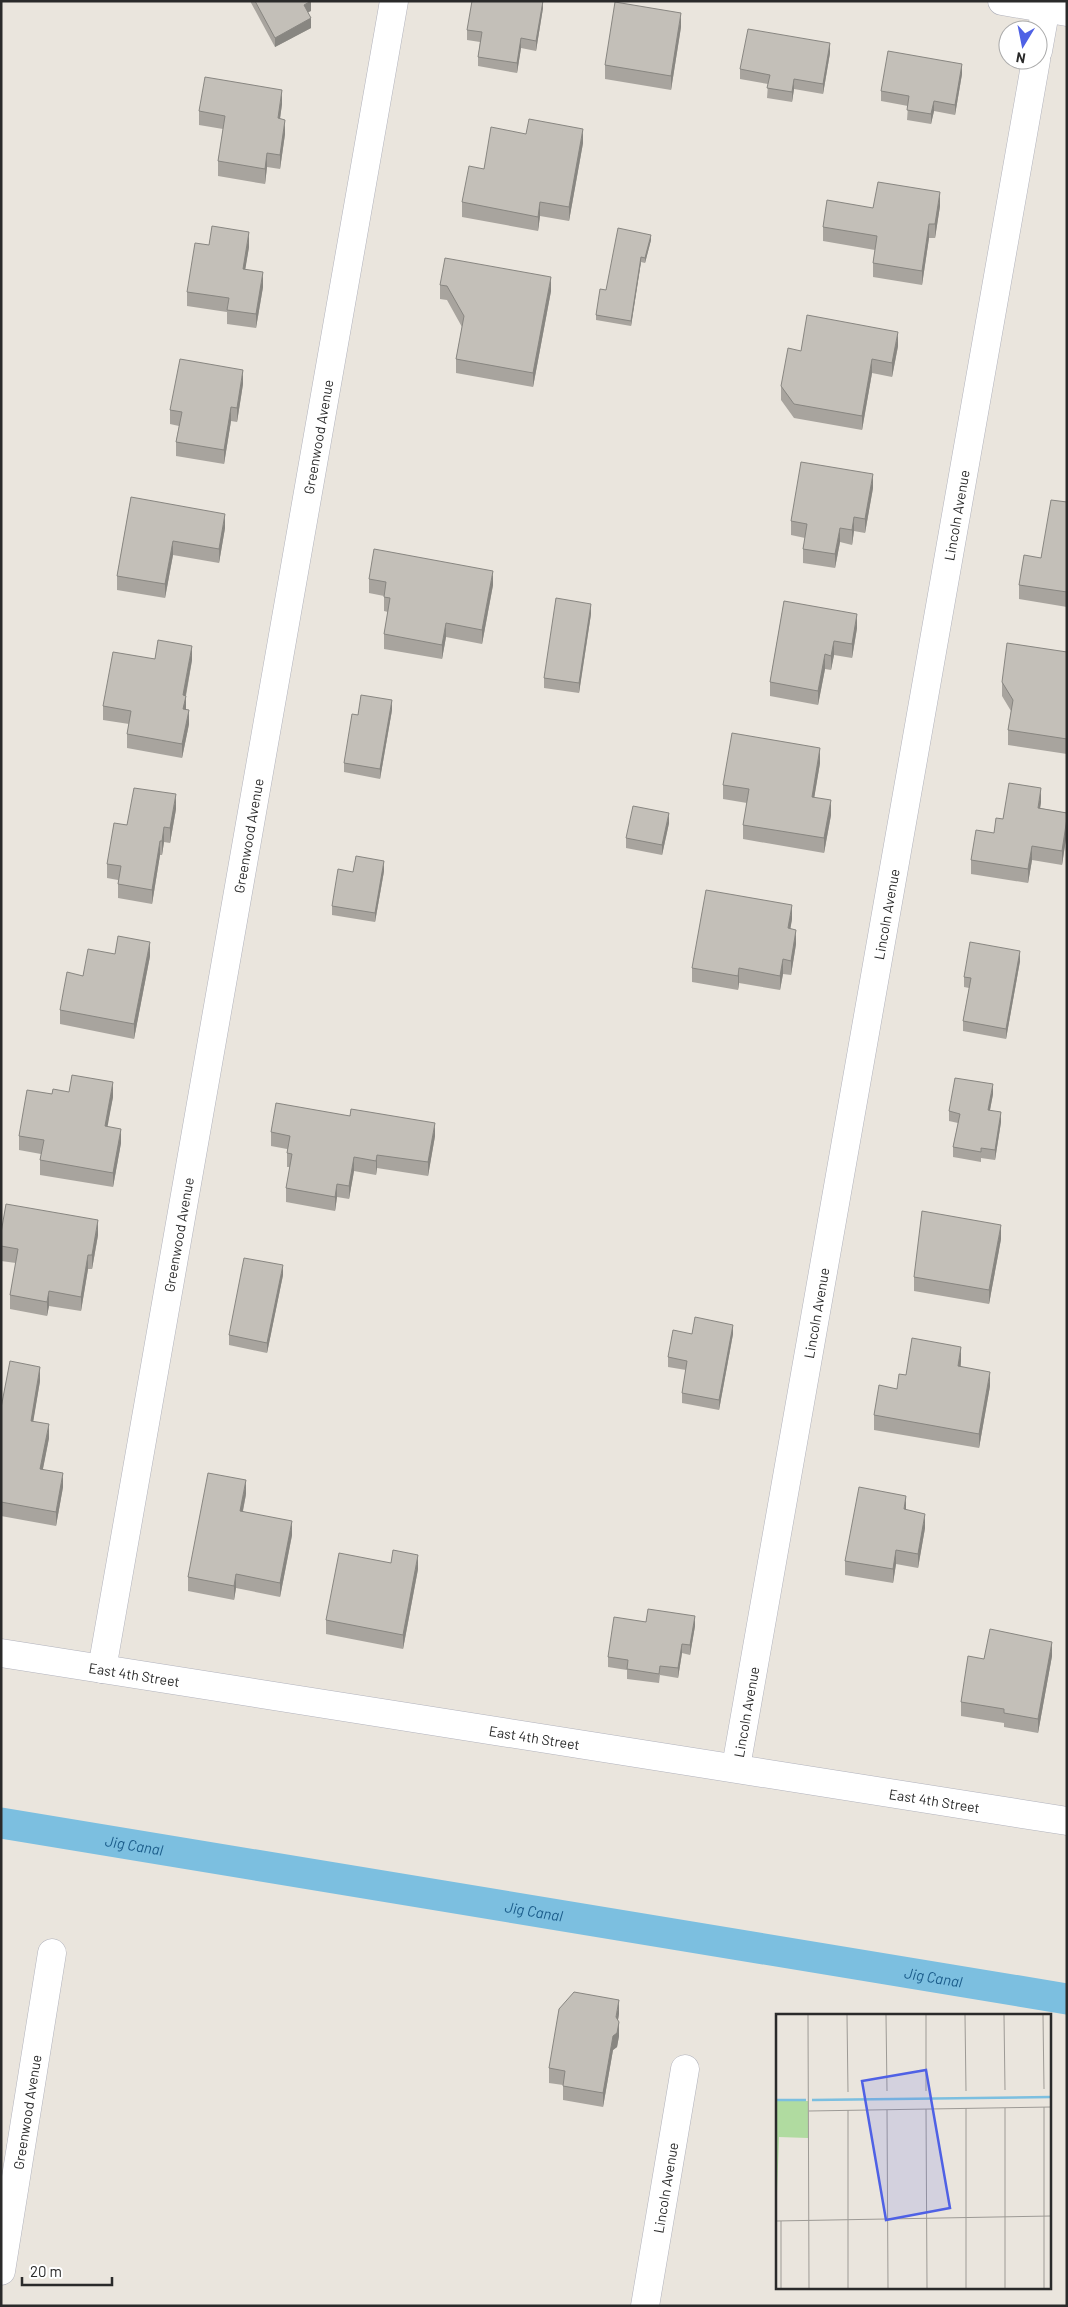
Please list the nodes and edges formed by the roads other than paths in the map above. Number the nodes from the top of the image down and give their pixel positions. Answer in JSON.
{"nodes":[{"id":1,"x":394,"y":1,"type":"edge"},
{"id":2,"x":1002,"y":1,"type":"edge"},
{"id":3,"x":1053,"y":7,"type":"edge"},
{"id":4,"x":1048,"y":22,"type":"edge"},
{"id":5,"x":1034,"y":70,"type":"edge"},
{"id":6,"x":1,"y":1653,"type":"edge"},
{"id":7,"x":102,"y":1669,"type":"junction"},
{"id":8,"x":736,"y":1767,"type":"junction"},
{"id":9,"x":1067,"y":1821,"type":"edge"},
{"id":10,"x":52,"y":1952,"type":"dead end"},
{"id":11,"x":685,"y":2069,"type":"dead end"},
{"id":12,"x":1,"y":2270,"type":"edge"},
{"id":13,"x":645,"y":2306,"type":"edge"}],
"edges":[{"from":1,"to":7,"type":"street","name":"Greenwood Avenue"},
{"from":2,"to":3,"type":"street"},
{"from":3,"to":4,"type":"street"},
{"from":5,"to":8,"type":"street","name":"Lincoln Avenue"},
{"from":6,"to":7,"type":"street","name":"East 4th Street"},
{"from":7,"to":8,"type":"street","name":"East 4th Street"},
{"from":8,"to":9,"type":"street","name":"East 4th Street"},
{"from":10,"to":12,"type":"street","name":"Greenwood Avenue"},
{"from":11,"to":13,"type":"street","name":"Lincoln Avenue"}]}
